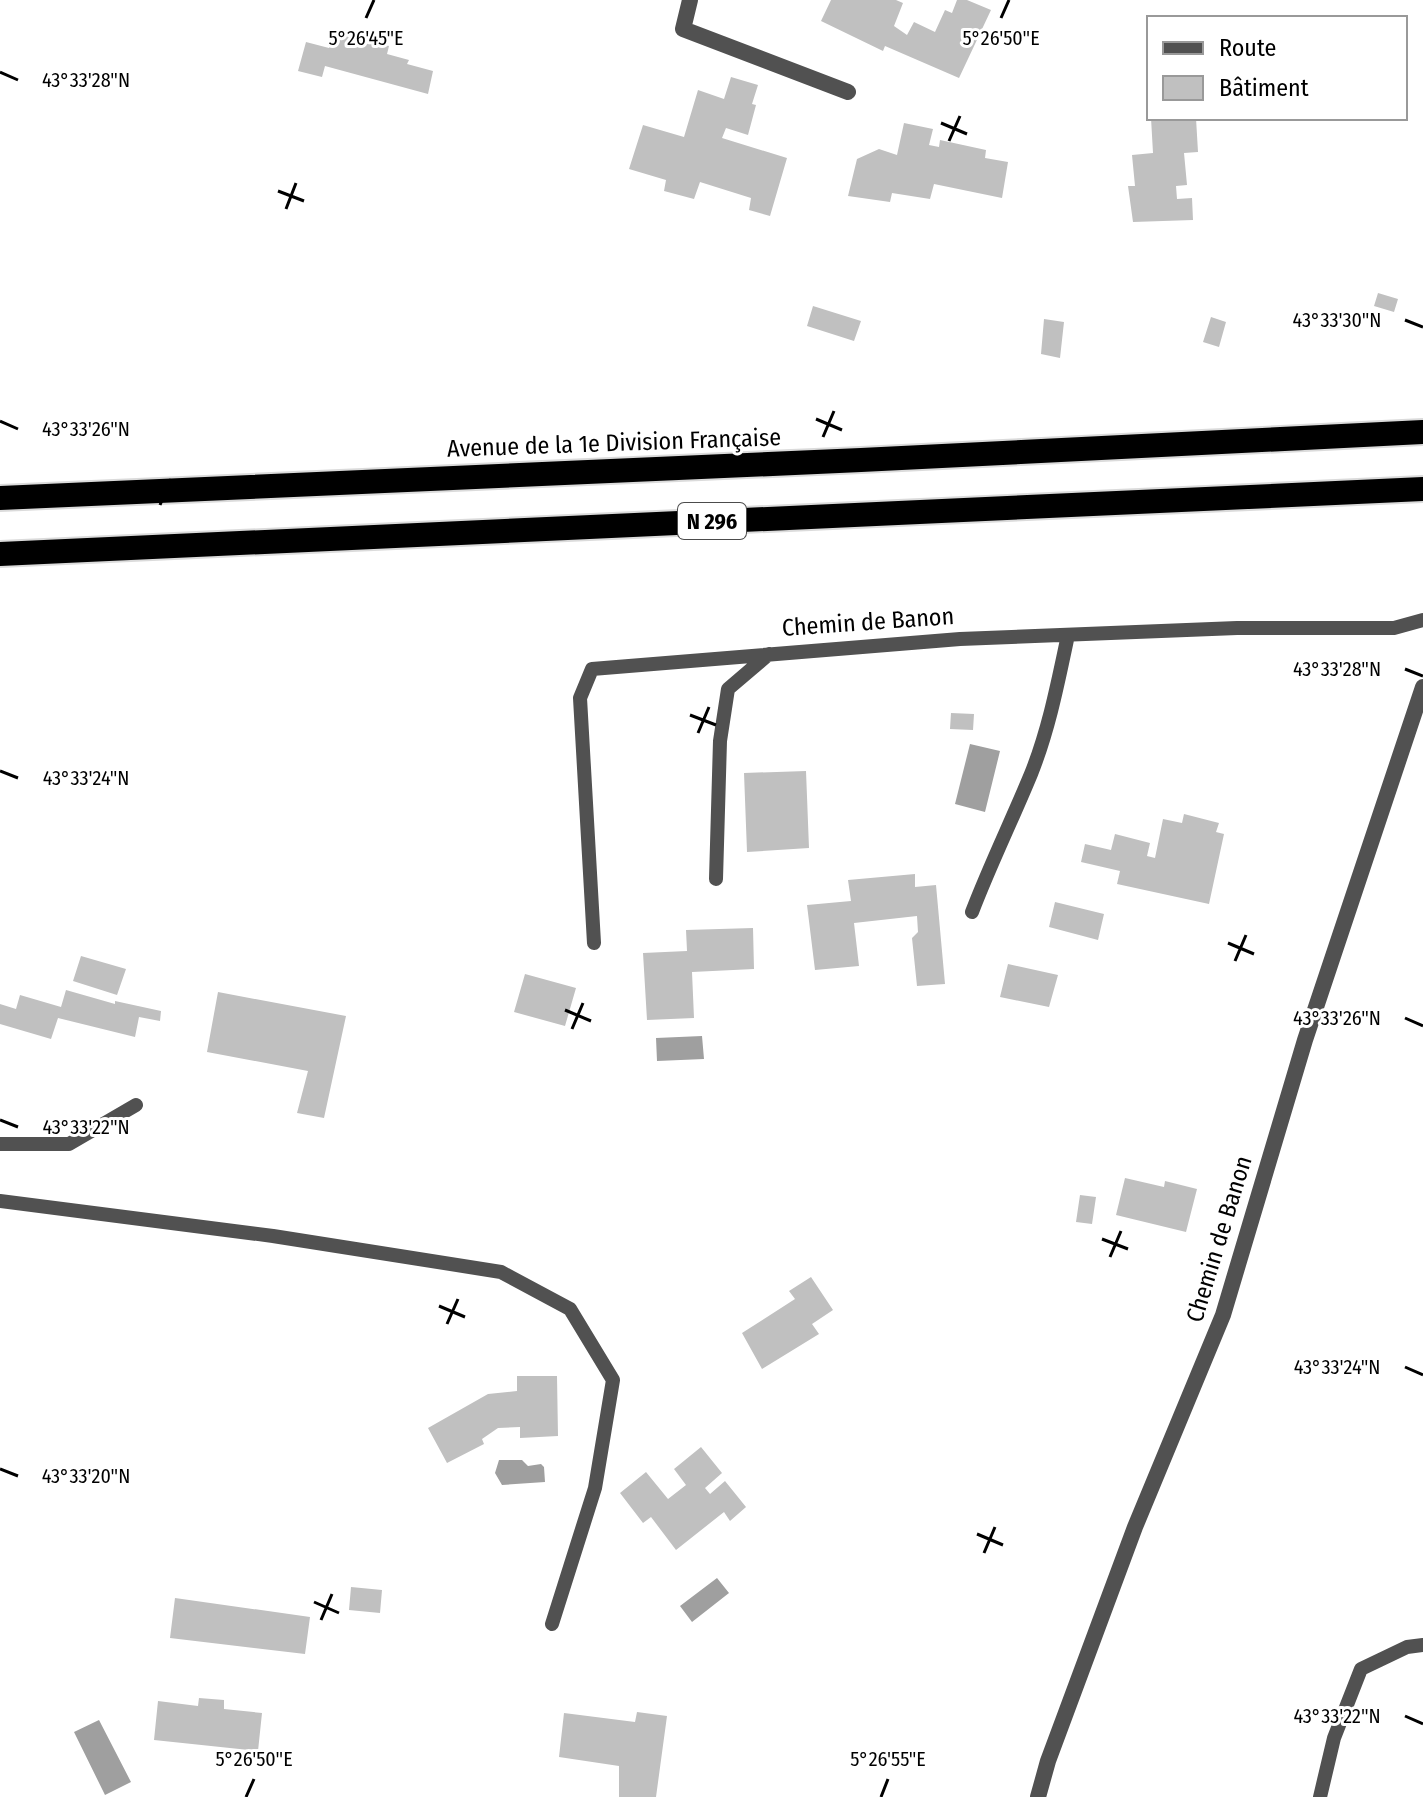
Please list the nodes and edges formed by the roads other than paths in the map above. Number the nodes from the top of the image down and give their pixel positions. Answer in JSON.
{"nodes":[{"id":1,"x":690,"y":0,"type":"edge"},
{"id":2,"x":848,"y":92,"type":"dead end"},
{"id":3,"x":1423,"y":432,"type":"edge"},
{"id":4,"x":1423,"y":489,"type":"edge"},
{"id":5,"x":0,"y":498,"type":"edge"},
{"id":6,"x":0,"y":554,"type":"edge"},
{"id":7,"x":1423,"y":620,"type":"edge"},
{"id":8,"x":1068,"y":635,"type":"junction"},
{"id":9,"x":769,"y":654,"type":"junction"},
{"id":10,"x":1423,"y":687,"type":"edge"},
{"id":11,"x":716,"y":879,"type":"dead end"},
{"id":12,"x":972,"y":912,"type":"dead end"},
{"id":13,"x":594,"y":943,"type":"dead end"},
{"id":14,"x":136,"y":1105,"type":"dead end"},
{"id":15,"x":0,"y":1144,"type":"edge"},
{"id":16,"x":0,"y":1201,"type":"edge"},
{"id":17,"x":552,"y":1624,"type":"dead end"},
{"id":18,"x":1423,"y":1645,"type":"edge"},
{"id":19,"x":1038,"y":1797,"type":"edge"},
{"id":20,"x":1320,"y":1797,"type":"edge"}],
"edges":[{"from":1,"to":2,"type":"street"},
{"from":3,"to":5,"type":"highway","name":"Avenue de la 1e Division Française","number":"N 296"},
{"from":4,"to":6,"type":"highway","number":"N 296"},
{"from":7,"to":8,"type":"lane","name":"Chemin de Banon"},
{"from":8,"to":9,"type":"lane","name":"Chemin de Banon"},
{"from":8,"to":12,"type":"lane"},
{"from":9,"to":11,"type":"lane"},
{"from":9,"to":13,"type":"lane","name":"Chemin de Banon"},
{"from":10,"to":19,"type":"street","name":"Chemin de Banon"},
{"from":14,"to":15,"type":"lane"},
{"from":16,"to":17,"type":"lane"},
{"from":18,"to":20,"type":"lane"}]}
